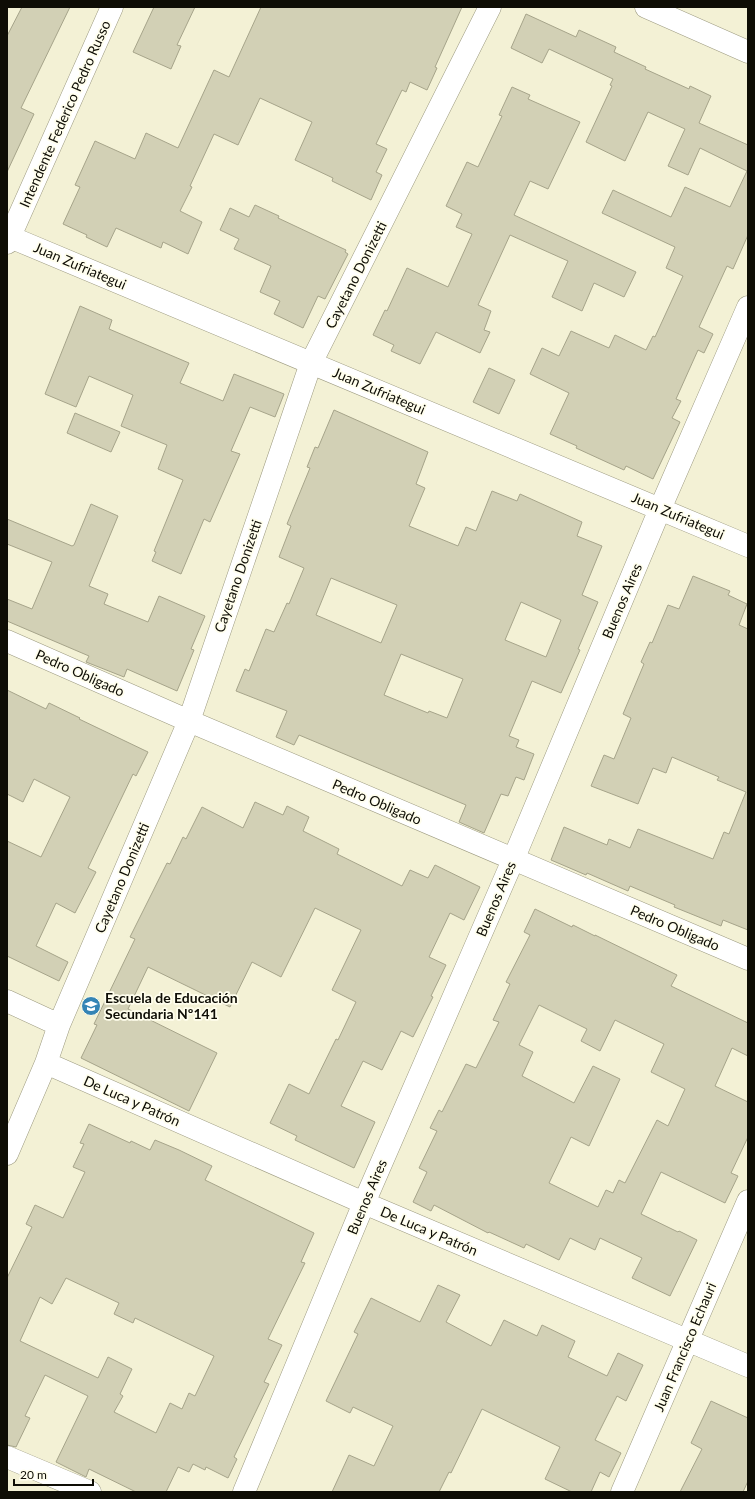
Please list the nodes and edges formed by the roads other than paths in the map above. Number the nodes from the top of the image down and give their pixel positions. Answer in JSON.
{"nodes":[{"id":1,"x":112,"y":7,"type":"edge"},
{"id":2,"x":490,"y":7,"type":"edge"},
{"id":3,"x":646,"y":7,"type":"edge"},
{"id":4,"x":748,"y":52,"type":"edge"},
{"id":5,"x":8,"y":240,"type":"edge"},
{"id":6,"x":748,"y":306,"type":"edge"},
{"id":7,"x":311,"y":363,"type":"junction"},
{"id":8,"x":660,"y":509,"type":"junction"},
{"id":9,"x":748,"y":546,"type":"edge"},
{"id":10,"x":7,"y":641,"type":"edge"},
{"id":11,"x":189,"y":721,"type":"junction"},
{"id":12,"x":513,"y":860,"type":"junction"},
{"id":13,"x":748,"y":959,"type":"edge"},
{"id":14,"x":7,"y":1001,"type":"edge"},
{"id":15,"x":59,"y":1024,"type":"junction"},
{"id":16,"x":46,"y":1063,"type":"junction"},
{"id":17,"x":7,"y":1154,"type":"edge"},
{"id":18,"x":748,"y":1201,"type":"edge"},
{"id":19,"x":364,"y":1203,"type":"junction"},
{"id":20,"x":688,"y":1340,"type":"junction"},
{"id":21,"x":748,"y":1366,"type":"edge"},
{"id":22,"x":7,"y":1457,"type":"edge"},
{"id":23,"x":90,"y":1492,"type":"edge"},
{"id":24,"x":244,"y":1492,"type":"edge"},
{"id":25,"x":622,"y":1492,"type":"edge"}],
"edges":[{"from":1,"to":5,"type":"street","name":"Intendente Federico Pedro Russo"},
{"from":2,"to":7,"type":"street","name":"Cayetano Donizetti"},
{"from":3,"to":4,"type":"street"},
{"from":5,"to":7,"type":"street","name":"Juan Zufriategui"},
{"from":6,"to":8,"type":"street","name":"Buenos Aires"},
{"from":7,"to":8,"type":"street","name":"Juan Zufriategui"},
{"from":7,"to":11,"type":"street","name":"Cayetano Donizetti"},
{"from":8,"to":9,"type":"street","name":"Juan Zufriategui"},
{"from":8,"to":12,"type":"street","name":"Buenos Aires"},
{"from":10,"to":11,"type":"street","name":"Pedro Obligado"},
{"from":11,"to":12,"type":"street","name":"Pedro Obligado"},
{"from":11,"to":15,"type":"street","name":"Cayetano Donizetti"},
{"from":12,"to":13,"type":"street","name":"Pedro Obligado"},
{"from":12,"to":19,"type":"street","name":"Buenos Aires"},
{"from":14,"to":15,"type":"street"},
{"from":15,"to":16,"type":"street","name":"Cayetano Donizetti"},
{"from":16,"to":17,"type":"street","name":"Cayetano Donizetti"},
{"from":16,"to":19,"type":"street","name":"De Luca y Patrón"},
{"from":18,"to":20,"type":"street","name":"Juan Francisco Echauri"},
{"from":19,"to":20,"type":"street","name":"De Luca y Patrón"},
{"from":19,"to":24,"type":"street","name":"Buenos Aires"},
{"from":20,"to":21,"type":"street","name":"De Luca y Patrón"},
{"from":20,"to":25,"type":"street","name":"Juan Francisco Echauri"},
{"from":22,"to":23,"type":"street"}]}
